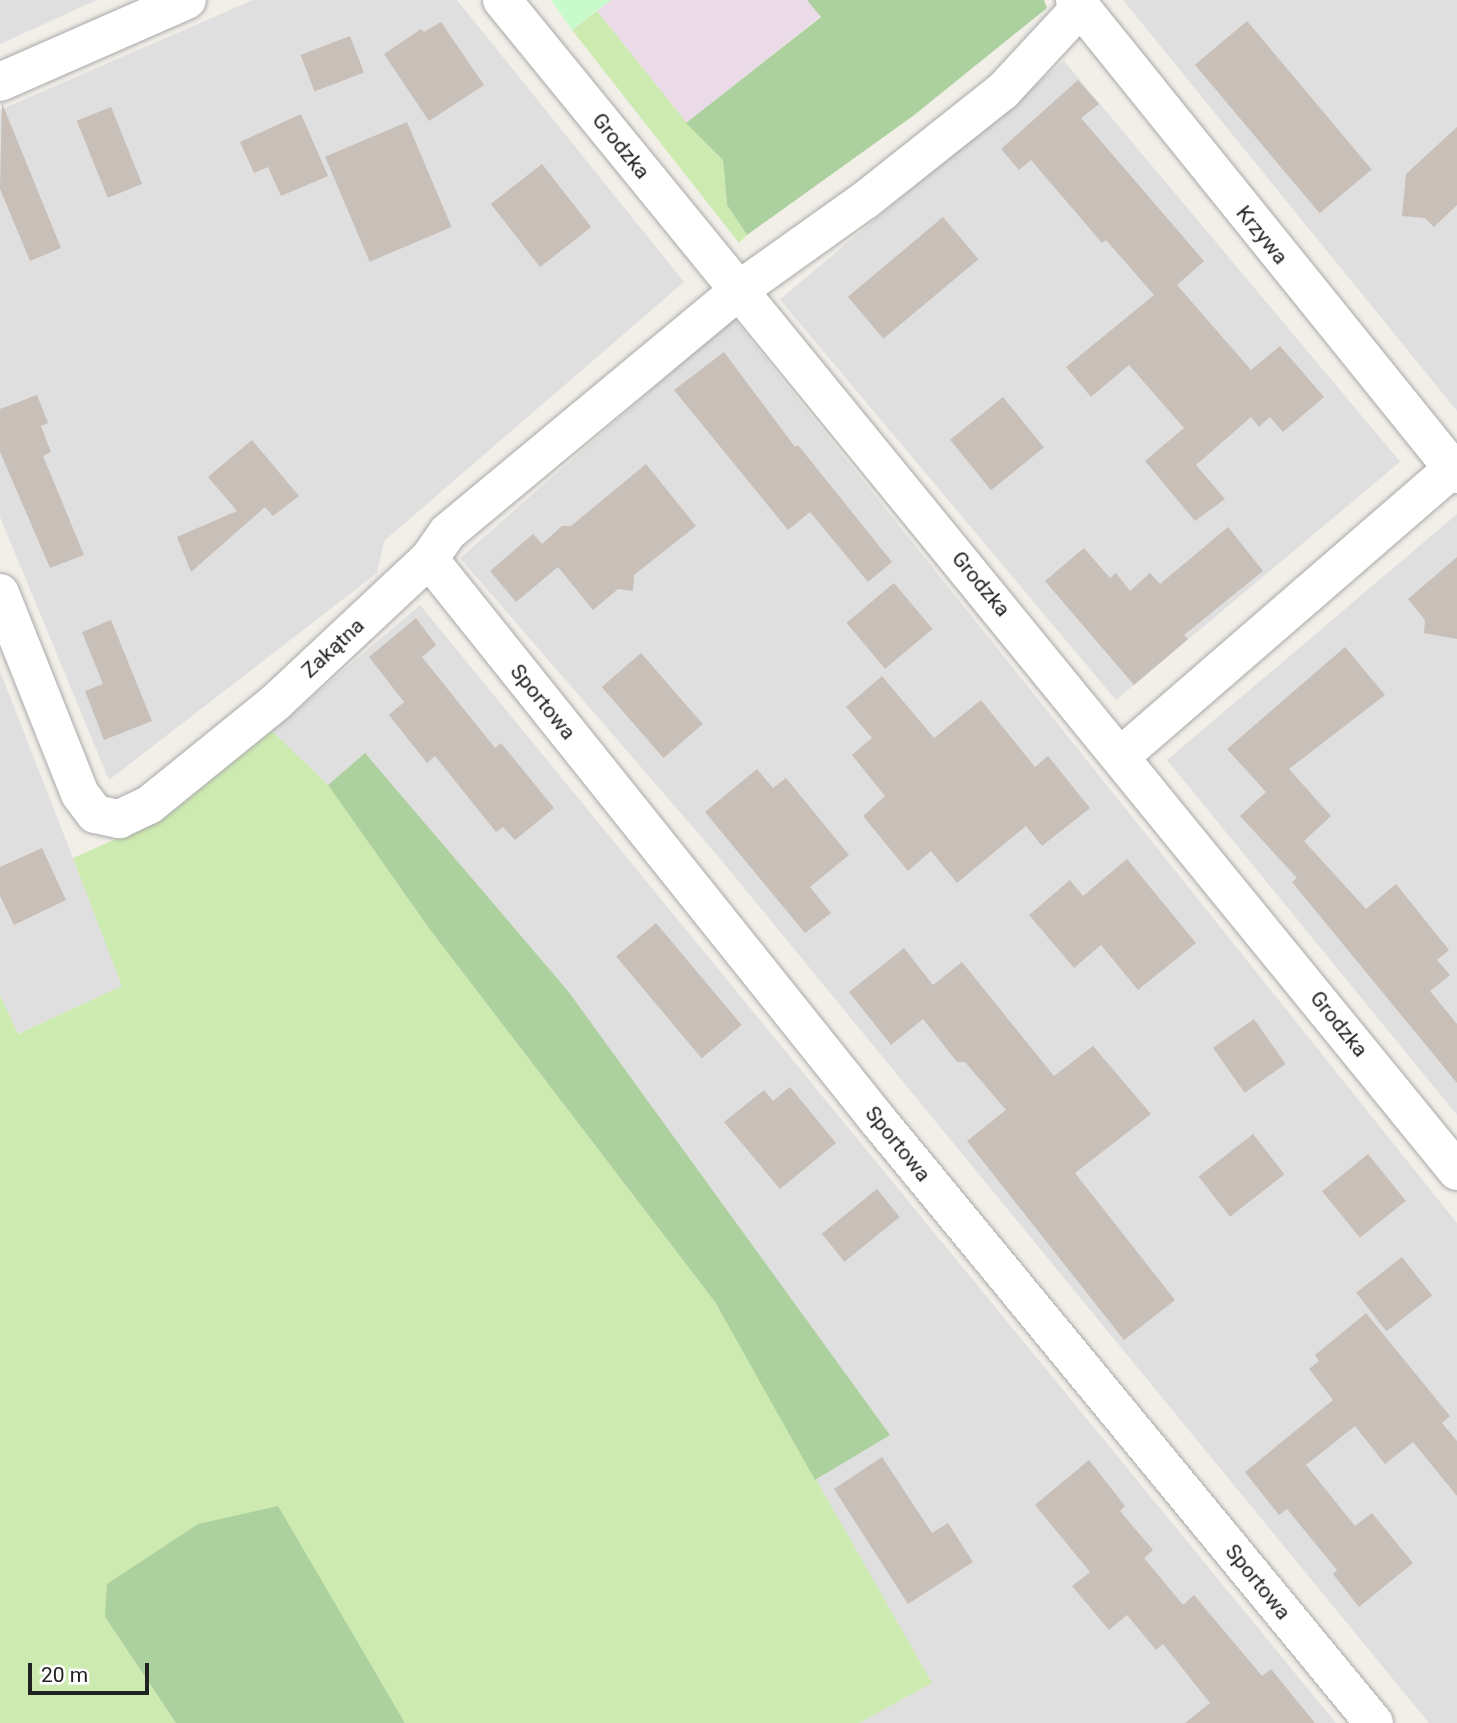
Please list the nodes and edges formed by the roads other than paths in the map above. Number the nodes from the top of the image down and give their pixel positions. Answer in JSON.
{"nodes":[{"id":1,"x":187,"y":0,"type":"edge"},
{"id":2,"x":502,"y":0,"type":"edge"},
{"id":3,"x":1077,"y":4,"type":"edge"},
{"id":4,"x":0,"y":82,"type":"edge"},
{"id":5,"x":738,"y":290,"type":"junction"},
{"id":6,"x":1455,"y":471,"type":"edge"},
{"id":7,"x":429,"y":559,"type":"junction"},
{"id":8,"x":0,"y":593,"type":"edge"},
{"id":9,"x":1122,"y":755,"type":"junction"},
{"id":10,"x":1457,"y":1171,"type":"edge"},
{"id":11,"x":1374,"y":1723,"type":"edge"}],
"edges":[{"from":1,"to":4,"type":"street"},
{"from":2,"to":5,"type":"street","name":"Grodzka"},
{"from":3,"to":5,"type":"street","name":"Zakątna"},
{"from":3,"to":6,"type":"street","name":"Krzywa"},
{"from":5,"to":7,"type":"street","name":"Zakątna"},
{"from":5,"to":9,"type":"street","name":"Grodzka"},
{"from":6,"to":9,"type":"street","name":"Krzywa"},
{"from":7,"to":8,"type":"street","name":"Zakątna"},
{"from":7,"to":11,"type":"street","name":"Sportowa"},
{"from":9,"to":10,"type":"street","name":"Grodzka"}]}
